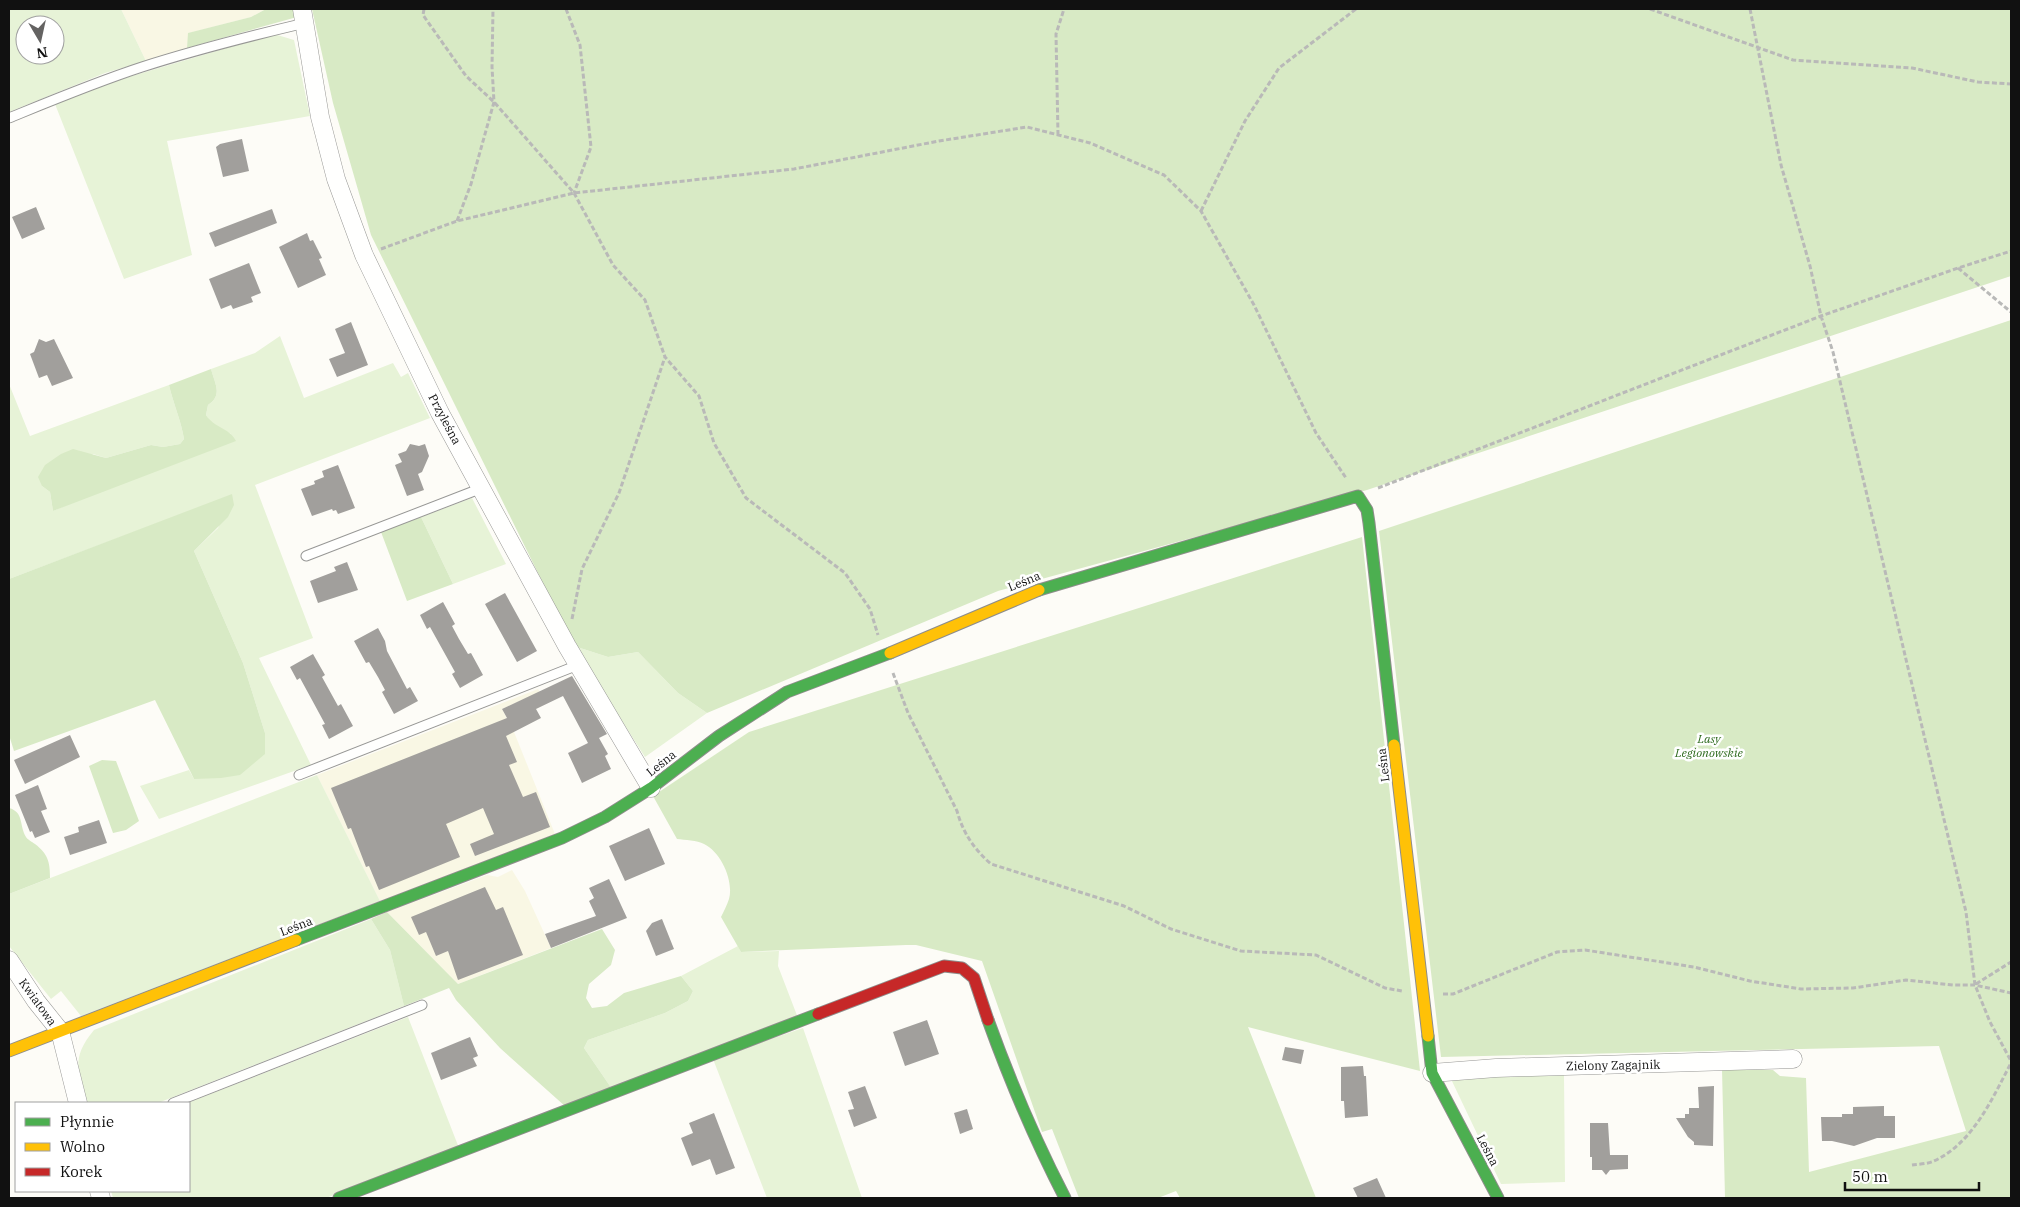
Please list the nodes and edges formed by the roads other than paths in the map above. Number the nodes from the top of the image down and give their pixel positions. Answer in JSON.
{"nodes":[{"id":1,"x":304,"y":16,"type":"edge"},
{"id":2,"x":9,"y":118,"type":"edge"},
{"id":3,"x":482,"y":488,"type":"junction"},
{"id":4,"x":306,"y":556,"type":"dead end"},
{"id":5,"x":578,"y":665,"type":"junction"},
{"id":6,"x":299,"y":775,"type":"dead end"},
{"id":7,"x":651,"y":788,"type":"junction"},
{"id":8,"x":9,"y":960,"type":"edge"},
{"id":9,"x":422,"y":1005,"type":"dead end"},
{"id":10,"x":60,"y":1031,"type":"junction"},
{"id":11,"x":9,"y":1051,"type":"edge"},
{"id":12,"x":1794,"y":1059,"type":"dead end"},
{"id":13,"x":1432,"y":1074,"type":"junction"},
{"id":14,"x":78,"y":1102,"type":"edge"},
{"id":15,"x":176,"y":1102,"type":"edge"},
{"id":16,"x":339,"y":1198,"type":"edge"},
{"id":17,"x":1065,"y":1198,"type":"edge"},
{"id":18,"x":1498,"y":1198,"type":"edge"}],
"edges":[{"from":1,"to":2,"type":"lane"},
{"from":1,"to":3,"type":"street","name":"Przyleśna"},
{"from":3,"to":4,"type":"lane"},
{"from":3,"to":5,"type":"street","name":"Przyleśna"},
{"from":5,"to":6,"type":"lane"},
{"from":5,"to":7,"type":"street","name":"Przyleśna"},
{"from":7,"to":10,"type":"street","name":"Leśna"},
{"from":7,"to":13,"type":"street","name":"Leśna"},
{"from":8,"to":10,"type":"street","name":"Kwiatowa"},
{"from":9,"to":15,"type":"lane"},
{"from":10,"to":11,"type":"street","name":"Leśna"},
{"from":10,"to":14,"type":"street","name":"Kwiatowa"},
{"from":12,"to":13,"type":"street","name":"Zielony Zagajnik"},
{"from":13,"to":18,"type":"street","name":"Leśna"},
{"from":16,"to":17,"type":"street"}]}
